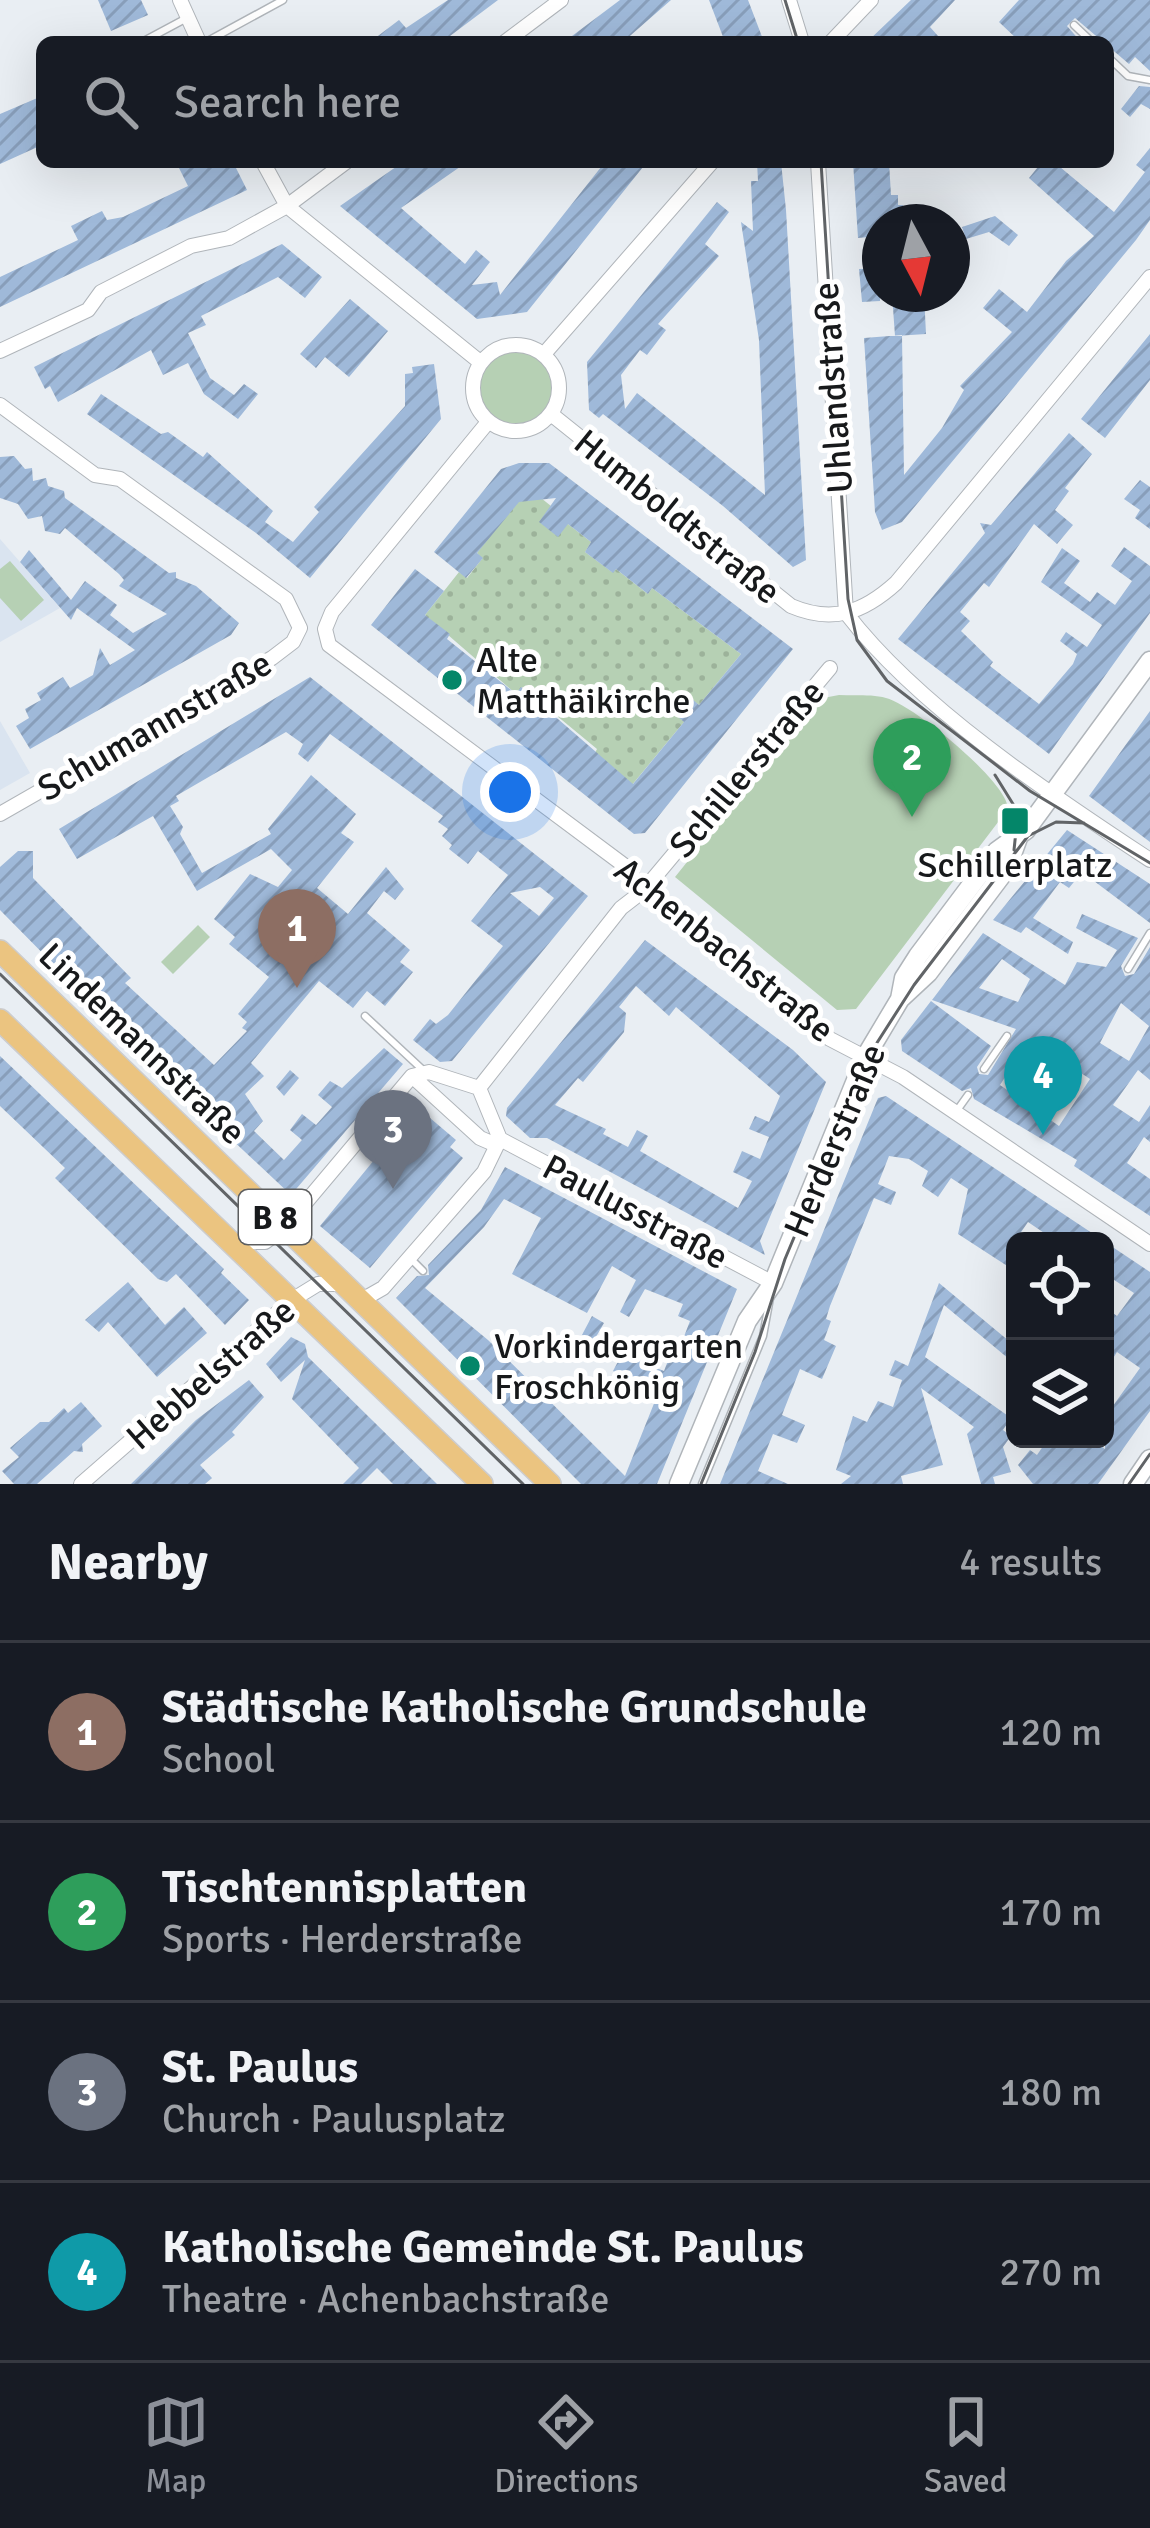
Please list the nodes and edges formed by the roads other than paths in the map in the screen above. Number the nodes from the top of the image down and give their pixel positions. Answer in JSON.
{"nodes":[{"id":1,"x":181,"y":0,"type":"edge"},
{"id":2,"x":283,"y":0,"type":"edge"},
{"id":3,"x":561,"y":0,"type":"edge"},
{"id":4,"x":789,"y":0,"type":"edge"},
{"id":5,"x":871,"y":0,"type":"edge"},
{"id":6,"x":188,"y":17,"type":"junction"},
{"id":7,"x":1074,"y":25,"type":"dead end"},
{"id":8,"x":153,"y":36,"type":"edge"},
{"id":9,"x":199,"y":36,"type":"edge"},
{"id":10,"x":214,"y":36,"type":"edge"},
{"id":11,"x":514,"y":36,"type":"edge"},
{"id":12,"x":800,"y":36,"type":"edge"},
{"id":13,"x":837,"y":36,"type":"edge"},
{"id":14,"x":1086,"y":36,"type":"edge"},
{"id":15,"x":1114,"y":63,"type":"edge"},
{"id":16,"x":1150,"y":80,"type":"edge"},
{"id":17,"x":266,"y":168,"type":"edge"},
{"id":18,"x":338,"y":168,"type":"edge"},
{"id":19,"x":707,"y":168,"type":"edge"},
{"id":20,"x":818,"y":168,"type":"edge"},
{"id":21,"x":287,"y":206,"type":"junction"},
{"id":22,"x":1150,"y":277,"type":"edge"},
{"id":23,"x":0,"y":351,"type":"edge"},
{"id":24,"x":544,"y":354,"type":"junction"},
{"id":25,"x":480,"y":362,"type":"junction"},
{"id":26,"x":0,"y":405,"type":"edge"},
{"id":27,"x":551,"y":414,"type":"junction"},
{"id":28,"x":488,"y":422,"type":"junction"},
{"id":29,"x":846,"y":614,"type":"junction"},
{"id":30,"x":1150,"y":661,"type":"edge"},
{"id":31,"x":830,"y":668,"type":"dead end"},
{"id":32,"x":1052,"y":794,"type":"junction"},
{"id":33,"x":0,"y":814,"type":"edge"},
{"id":34,"x":1150,"y":860,"type":"edge"},
{"id":35,"x":643,"y":891,"type":"junction"},
{"id":36,"x":1150,"y":933,"type":"edge"},
{"id":37,"x":0,"y":951,"type":"edge"},
{"id":38,"x":1128,"y":969,"type":"dead end"},
{"id":39,"x":365,"y":1016,"type":"dead end"},
{"id":40,"x":0,"y":1020,"type":"edge"},
{"id":41,"x":1007,"y":1036,"type":"dead end"},
{"id":42,"x":866,"y":1056,"type":"junction"},
{"id":43,"x":984,"y":1070,"type":"dead end"},
{"id":44,"x":418,"y":1073,"type":"junction"},
{"id":45,"x":479,"y":1088,"type":"junction"},
{"id":46,"x":968,"y":1095,"type":"dead end"},
{"id":47,"x":956,"y":1112,"type":"junction"},
{"id":48,"x":498,"y":1142,"type":"junction"},
{"id":49,"x":285,"y":1227,"type":"junction"},
{"id":50,"x":229,"y":1243,"type":"junction"},
{"id":51,"x":1150,"y":1244,"type":"edge"},
{"id":52,"x":409,"y":1258,"type":"junction"},
{"id":53,"x":423,"y":1270,"type":"dead end"},
{"id":54,"x":773,"y":1283,"type":"junction"},
{"id":55,"x":354,"y":1292,"type":"junction"},
{"id":56,"x":292,"y":1300,"type":"junction"},
{"id":57,"x":1150,"y":1459,"type":"edge"},
{"id":58,"x":81,"y":1484,"type":"edge"},
{"id":59,"x":482,"y":1484,"type":"edge"},
{"id":60,"x":550,"y":1484,"type":"edge"},
{"id":61,"x":679,"y":1484,"type":"edge"},
{"id":62,"x":702,"y":1484,"type":"edge"},
{"id":63,"x":1133,"y":1484,"type":"edge"}],
"edges":[{"from":1,"to":6,"type":"street"},
{"from":2,"to":10,"type":"lane"},
{"from":3,"to":11,"type":"street"},
{"from":4,"to":12,"type":"street"},
{"from":5,"to":13,"type":"street"},
{"from":6,"to":8,"type":"lane"},
{"from":6,"to":9,"type":"street"},
{"from":7,"to":14,"type":"lane"},
{"from":15,"to":16,"type":"lane"},
{"from":17,"to":21,"type":"street"},
{"from":18,"to":21,"type":"street"},
{"from":19,"to":24,"type":"street"},
{"from":20,"to":29,"type":"street","name":"Uhlandstraße"},
{"from":21,"to":23,"type":"street"},
{"from":21,"to":25,"type":"street"},
{"from":22,"to":29,"type":"street"},
{"from":24,"to":25,"type":"street"},
{"from":24,"to":27,"type":"street","name":"Humboldtstraße"},
{"from":25,"to":28,"type":"street"},
{"from":26,"to":33,"type":"street","name":"Schumannstraße"},
{"from":27,"to":28,"type":"street","name":"Humboldtstraße"},
{"from":27,"to":29,"type":"street","name":"Humboldtstraße"},
{"from":28,"to":35,"type":"street","name":"Achenbachstraße"},
{"from":29,"to":32,"type":"street"},
{"from":30,"to":32,"type":"street","name":"Herderstraße"},
{"from":31,"to":35,"type":"street","name":"Schillerstraße"},
{"from":32,"to":34,"type":"street"},
{"from":32,"to":42,"type":"street","name":"Herderstraße"},
{"from":35,"to":42,"type":"street","name":"Achenbachstraße"},
{"from":35,"to":45,"type":"street","name":"Schillerstraße"},
{"from":36,"to":38,"type":"lane"},
{"from":37,"to":49,"type":"main road","name":"Lindemannstraße","number":"B 8"},
{"from":39,"to":44,"type":"lane"},
{"from":40,"to":50,"type":"main road","number":"B 8"},
{"from":41,"to":43,"type":"lane"},
{"from":42,"to":47,"type":"street","name":"Achenbachstraße"},
{"from":42,"to":54,"type":"street","name":"Herderstraße"},
{"from":44,"to":45,"type":"street"},
{"from":44,"to":48,"type":"street","name":"Paulusstraße"},
{"from":44,"to":49,"type":"street"},
{"from":45,"to":48,"type":"street"},
{"from":46,"to":47,"type":"lane"},
{"from":47,"to":51,"type":"street","name":"Achenbachstraße"},
{"from":48,"to":52,"type":"street"},
{"from":48,"to":54,"type":"street","name":"Paulusstraße"},
{"from":49,"to":50,"type":"street"},
{"from":49,"to":55,"type":"main road","name":"Lindemannstraße","number":"B 8"},
{"from":50,"to":56,"type":"main road","number":"B 8"},
{"from":52,"to":53,"type":"lane"},
{"from":52,"to":55,"type":"street"},
{"from":54,"to":61,"type":"street","name":"Herderstraße"},
{"from":54,"to":62,"type":"lane","name":"Herderstraße"},
{"from":55,"to":56,"type":"street","name":"Hebbelstraße"},
{"from":55,"to":60,"type":"main road","name":"Lindemannstraße","number":"B 8"},
{"from":56,"to":58,"type":"street","name":"Hebbelstraße"},
{"from":56,"to":59,"type":"main road","number":"B 8"},
{"from":57,"to":63,"type":"street"}]}
